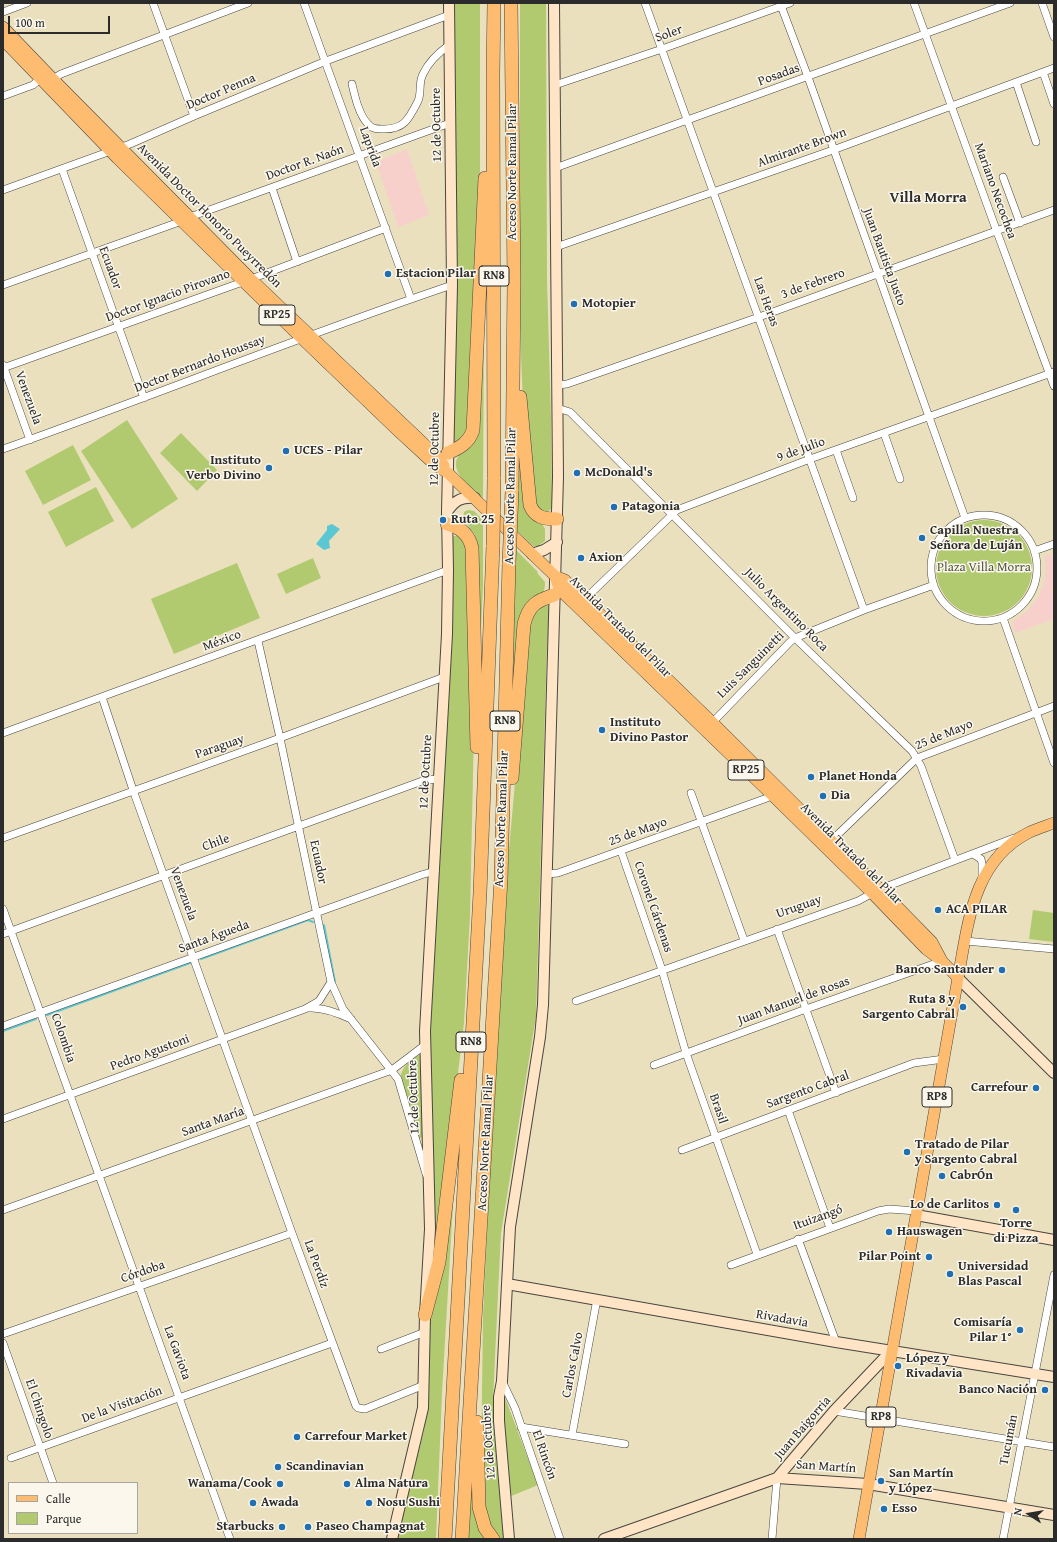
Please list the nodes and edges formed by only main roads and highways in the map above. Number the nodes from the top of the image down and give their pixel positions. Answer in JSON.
{"nodes":[{"id":1,"x":494,"y":3,"type":"edge"},
{"id":2,"x":511,"y":3,"type":"edge"},
{"id":3,"x":3,"y":26,"type":"edge"},
{"id":4,"x":3,"y":40,"type":"edge"},
{"id":5,"x":493,"y":73,"type":"junction"},
{"id":6,"x":116,"y":149,"type":"junction"},
{"id":7,"x":514,"y":281,"type":"junction"},
{"id":8,"x":448,"y":453,"type":"road end"},
{"id":9,"x":447,"y":518,"type":"road end"},
{"id":10,"x":557,"y":519,"type":"road end"},
{"id":11,"x":555,"y":576,"type":"junction"},
{"id":12,"x":554,"y":595,"type":"road end"},
{"id":13,"x":709,"y":726,"type":"junction"},
{"id":14,"x":1054,"y":823,"type":"edge"},
{"id":15,"x":501,"y":880,"type":"junction"},
{"id":16,"x":480,"y":893,"type":"junction"},
{"id":17,"x":958,"y":978,"type":"junction"},
{"id":18,"x":472,"y":1017,"type":"junction"},
{"id":19,"x":425,"y":1315,"type":"road end"},
{"id":20,"x":475,"y":1333,"type":"junction"},
{"id":21,"x":444,"y":1539,"type":"edge"},
{"id":22,"x":462,"y":1539,"type":"edge"},
{"id":23,"x":493,"y":1539,"type":"edge"},
{"id":24,"x":859,"y":1539,"type":"edge"}],
"edges":[{"from":1,"to":5,"type":"highway","name":"Acceso Norte Ramal Pilar","number":"RN8"},
{"from":2,"to":7,"type":"highway","name":"Acceso Norte Ramal Pilar","number":"RN8"},
{"from":3,"to":6,"type":"main road","name":"Avenida Doctor Honorio Pueyrredón","number":"RP25"},
{"from":4,"to":6,"type":"main road","name":"Avenida Doctor Honorio Pueyrredón","number":"RP25"},
{"from":5,"to":8,"type":"highway"},
{"from":5,"to":16,"type":"highway","name":"Acceso Norte Ramal Pilar","number":"RN8","bridge":true},
{"from":6,"to":11,"type":"main road","name":"Avenida Doctor Honorio Pueyrredón","number":"RP25"},
{"from":7,"to":10,"type":"highway"},
{"from":7,"to":15,"type":"highway","name":"Acceso Norte Ramal Pilar","number":"RN8","bridge":true},
{"from":9,"to":16,"type":"highway"},
{"from":11,"to":13,"type":"main road","name":"Avenida Tratado del Pilar","number":"RP25"},
{"from":11,"to":13,"type":"main road","name":"Avenida Tratado del Pilar","number":"RP25"},
{"from":12,"to":15,"type":"highway"},
{"from":13,"to":17,"type":"main road","name":"Avenida Tratado del Pilar","number":"RP25"},
{"from":14,"to":17,"type":"main road","name":"Uruguay","number":"RP8"},
{"from":15,"to":20,"type":"highway","name":"Acceso Norte Ramal Pilar","number":"RN8"},
{"from":16,"to":18,"type":"highway","name":"Acceso Norte Ramal Pilar","number":"RN8"},
{"from":17,"to":24,"type":"main road","number":"RP8"},
{"from":18,"to":19,"type":"highway"},
{"from":18,"to":21,"type":"highway","name":"Acceso Norte Ramal Pilar","number":"RN8"},
{"from":20,"to":22,"type":"highway","name":"Acceso Norte Ramal Pilar","number":"RN8"},
{"from":20,"to":23,"type":"highway"}]}
